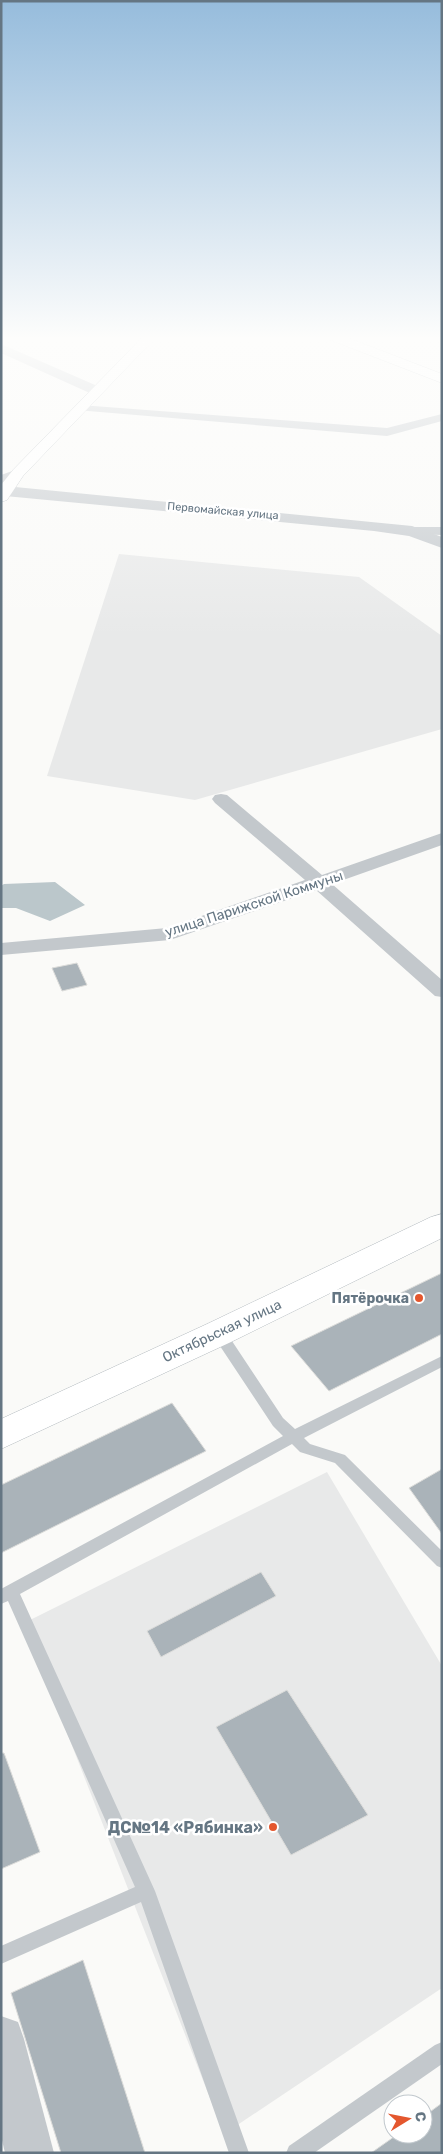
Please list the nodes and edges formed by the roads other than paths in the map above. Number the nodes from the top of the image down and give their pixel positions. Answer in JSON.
{"nodes":[{"id":1,"x":53,"y":437,"type":"edge"},
{"id":2,"x":2,"y":489,"type":"edge"},
{"id":3,"x":412,"y":531,"type":"junction"},
{"id":4,"x":442,"y":531,"type":"edge"},
{"id":5,"x":442,"y":543,"type":"edge"},
{"id":6,"x":221,"y":799,"type":"dead end"},
{"id":7,"x":442,"y":839,"type":"edge"},
{"id":8,"x":320,"y":883,"type":"junction"},
{"id":9,"x":1,"y":949,"type":"edge"},
{"id":10,"x":442,"y":991,"type":"edge"},
{"id":11,"x":442,"y":1225,"type":"edge"},
{"id":12,"x":219,"y":1333,"type":"junction"},
{"id":13,"x":442,"y":1361,"type":"edge"},
{"id":14,"x":1,"y":1435,"type":"edge"},
{"id":15,"x":293,"y":1437,"type":"junction"},
{"id":16,"x":442,"y":1561,"type":"edge"},
{"id":17,"x":7,"y":1595,"type":"edge"},
{"id":18,"x":146,"y":1892,"type":"junction"},
{"id":19,"x":1,"y":1955,"type":"edge"},
{"id":20,"x":1,"y":2039,"type":"edge"},
{"id":21,"x":442,"y":2052,"type":"edge"},
{"id":22,"x":30,"y":2153,"type":"edge"},
{"id":23,"x":239,"y":2153,"type":"edge"},
{"id":24,"x":296,"y":2153,"type":"edge"}],
"edges":[{"from":1,"to":2,"type":"main road"},
{"from":2,"to":3,"type":"street","name":"Первомайская улица"},
{"from":3,"to":4,"type":"street","name":"Первомайская улица"},
{"from":3,"to":5,"type":"street"},
{"from":6,"to":8,"type":"street"},
{"from":7,"to":8,"type":"street","name":"улица Парижской Коммуны"},
{"from":8,"to":9,"type":"street","name":"улица Парижской Коммуны"},
{"from":8,"to":10,"type":"street"},
{"from":11,"to":12,"type":"main road","name":"Октябрьская улица"},
{"from":12,"to":14,"type":"main road","name":"Октябрьская улица"},
{"from":12,"to":15,"type":"lane"},
{"from":13,"to":15,"type":"lane"},
{"from":15,"to":16,"type":"lane"},
{"from":15,"to":17,"type":"lane"},
{"from":17,"to":18,"type":"lane"},
{"from":18,"to":19,"type":"lane"},
{"from":18,"to":23,"type":"lane"},
{"from":20,"to":22,"type":"street"},
{"from":21,"to":24,"type":"lane"}]}
